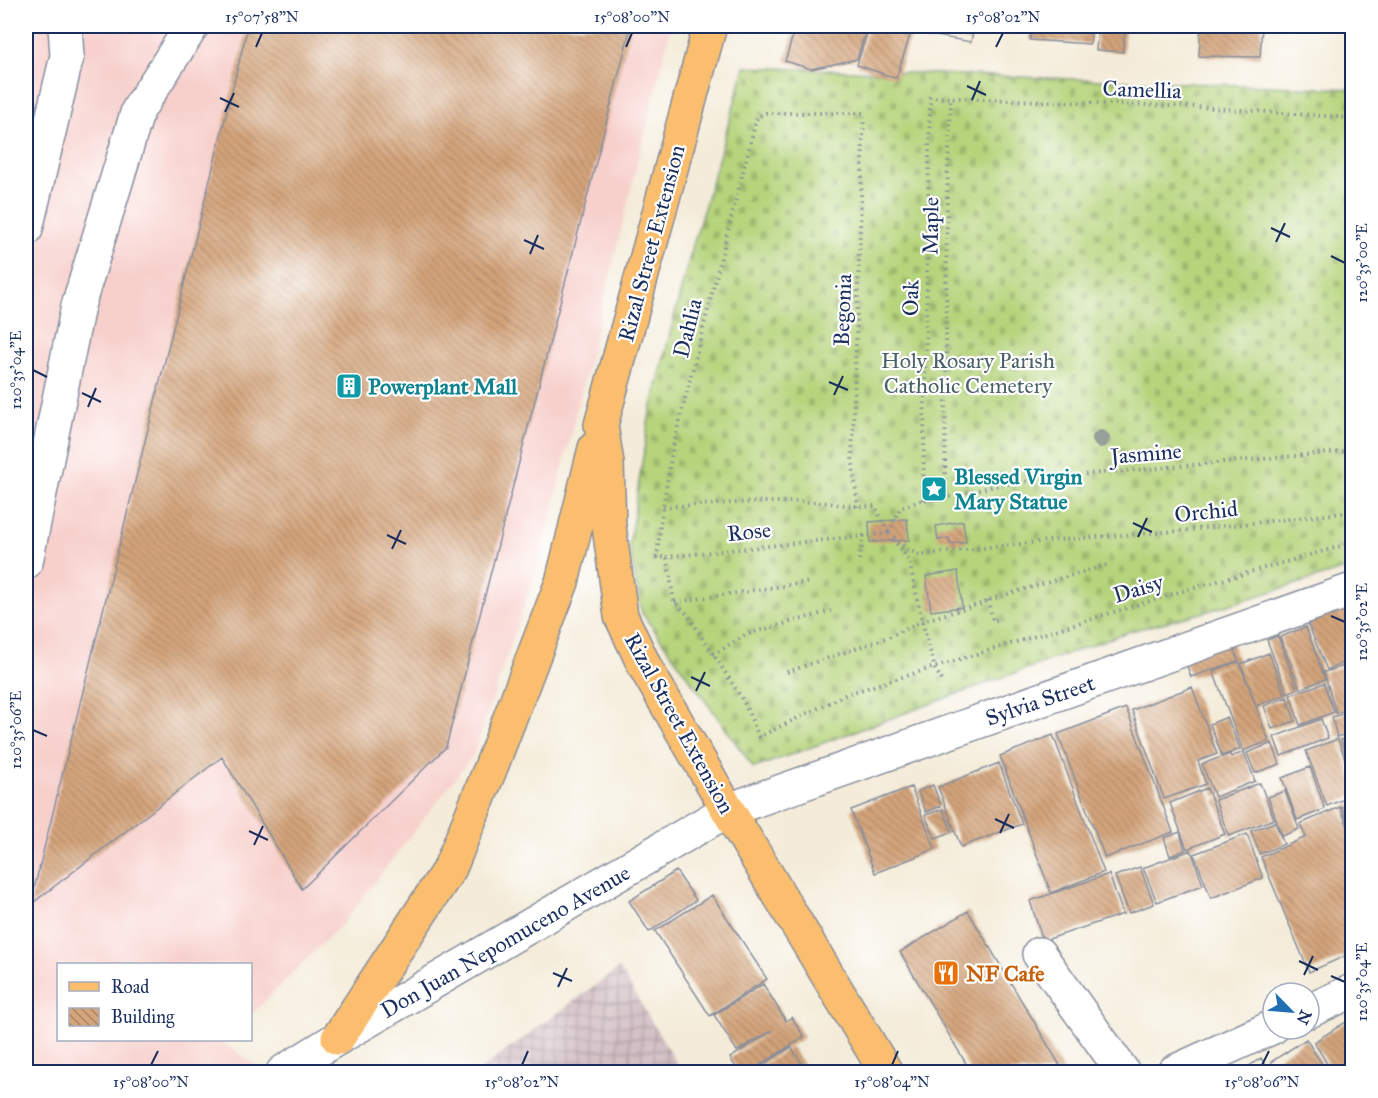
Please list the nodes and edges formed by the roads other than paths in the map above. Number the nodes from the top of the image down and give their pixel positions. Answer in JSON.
{"nodes":[{"id":1,"x":65,"y":26,"type":"edge"},
{"id":2,"x":192,"y":26,"type":"edge"},
{"id":3,"x":710,"y":26,"type":"edge"},
{"id":4,"x":26,"y":229,"type":"edge"},
{"id":5,"x":601,"y":425,"type":"junction"},
{"id":6,"x":26,"y":562,"type":"edge"},
{"id":7,"x":1353,"y":590,"type":"edge"},
{"id":8,"x":728,"y":810,"type":"junction"},
{"id":9,"x":1040,"y":954,"type":"dead end"},
{"id":10,"x":1353,"y":991,"type":"edge"},
{"id":11,"x":1321,"y":1006,"type":"edge"},
{"id":12,"x":1261,"y":1032,"type":"edge"},
{"id":13,"x":338,"y":1038,"type":"junction"},
{"id":14,"x":283,"y":1072,"type":"edge"},
{"id":15,"x":886,"y":1072,"type":"edge"},
{"id":16,"x":1123,"y":1072,"type":"edge"},
{"id":17,"x":1174,"y":1072,"type":"edge"}],
"edges":[{"from":1,"to":4,"type":"street"},
{"from":2,"to":6,"type":"street"},
{"from":3,"to":5,"type":"main road","name":"Rizal Street Extension"},
{"from":5,"to":8,"type":"main road","name":"Rizal Street Extension"},
{"from":5,"to":13,"type":"main road"},
{"from":7,"to":8,"type":"street","name":"Sylvia Street"},
{"from":8,"to":13,"type":"street","name":"Don Juan Nepomuceno Avenue"},
{"from":8,"to":15,"type":"main road","name":"Rizal Street Extension"},
{"from":9,"to":16,"type":"street"},
{"from":10,"to":11,"type":"street"},
{"from":12,"to":17,"type":"street"},
{"from":13,"to":14,"type":"street","name":"Don Juan Nepomuceno Avenue"}]}
